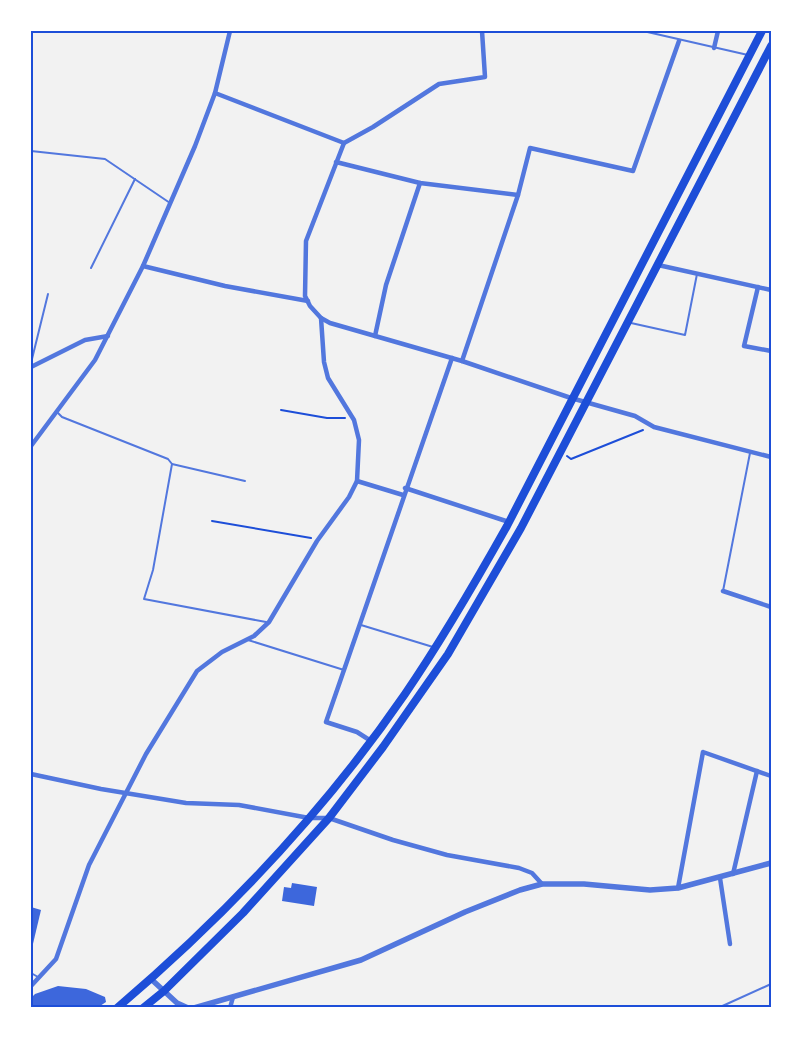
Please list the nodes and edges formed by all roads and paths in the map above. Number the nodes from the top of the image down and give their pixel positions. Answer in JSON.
{"nodes":[{"id":1,"x":230,"y":31,"type":"edge"},
{"id":2,"x":482,"y":31,"type":"edge"},
{"id":3,"x":643,"y":31,"type":"edge"},
{"id":4,"x":718,"y":31,"type":"edge"},
{"id":5,"x":762,"y":31,"type":"edge"},
{"id":6,"x":679,"y":41,"type":"junction"},
{"id":7,"x":771,"y":46,"type":"edge"},
{"id":8,"x":714,"y":48,"type":"junction"},
{"id":9,"x":750,"y":55,"type":"junction"},
{"id":10,"x":768,"y":59,"type":"edge"},
{"id":11,"x":215,"y":93,"type":"junction"},
{"id":12,"x":344,"y":143,"type":"junction"},
{"id":13,"x":31,"y":151,"type":"edge"},
{"id":14,"x":336,"y":162,"type":"junction"},
{"id":15,"x":135,"y":179,"type":"junction"},
{"id":16,"x":420,"y":183,"type":"junction"},
{"id":17,"x":518,"y":194,"type":"junction"},
{"id":18,"x":171,"y":204,"type":"junction"},
{"id":19,"x":658,"y":265,"type":"junction"},
{"id":20,"x":142,"y":266,"type":"junction"},
{"id":21,"x":92,"y":268,"type":"dead end"},
{"id":22,"x":697,"y":274,"type":"junction"},
{"id":23,"x":758,"y":287,"type":"junction"},
{"id":24,"x":771,"y":290,"type":"edge"},
{"id":25,"x":48,"y":294,"type":"dead end"},
{"id":26,"x":308,"y":301,"type":"junction"},
{"id":27,"x":321,"y":318,"type":"junction"},
{"id":28,"x":628,"y":322,"type":"junction"},
{"id":29,"x":108,"y":336,"type":"junction"},
{"id":30,"x":375,"y":336,"type":"junction"},
{"id":31,"x":771,"y":351,"type":"edge"},
{"id":32,"x":452,"y":358,"type":"junction"},
{"id":33,"x":462,"y":361,"type":"junction"},
{"id":34,"x":31,"y":363,"type":"edge"},
{"id":35,"x":31,"y":367,"type":"edge"},
{"id":36,"x":571,"y":398,"type":"junction"},
{"id":37,"x":587,"y":402,"type":"junction"},
{"id":38,"x":281,"y":410,"type":"dead end"},
{"id":39,"x":58,"y":413,"type":"junction"},
{"id":40,"x":352,"y":418,"type":"junction"},
{"id":41,"x":653,"y":426,"type":"junction"},
{"id":42,"x":31,"y":446,"type":"edge"},
{"id":43,"x":750,"y":451,"type":"junction"},
{"id":44,"x":560,"y":452,"type":"junction"},
{"id":45,"x":771,"y":457,"type":"edge"},
{"id":46,"x":172,"y":464,"type":"junction"},
{"id":47,"x":244,"y":481,"type":"dead end"},
{"id":48,"x":356,"y":482,"type":"junction"},
{"id":49,"x":405,"y":488,"type":"junction"},
{"id":50,"x":403,"y":495,"type":"junction"},
{"id":51,"x":212,"y":520,"type":"dead end"},
{"id":52,"x":509,"y":522,"type":"junction"},
{"id":53,"x":318,"y":539,"type":"junction"},
{"id":54,"x":723,"y":591,"type":"joint"},
{"id":55,"x":771,"y":607,"type":"edge"},
{"id":56,"x":269,"y":622,"type":"junction"},
{"id":57,"x":359,"y":624,"type":"junction"},
{"id":58,"x":247,"y":639,"type":"junction"},
{"id":59,"x":436,"y":647,"type":"junction"},
{"id":60,"x":344,"y":670,"type":"junction"},
{"id":61,"x":371,"y":741,"type":"junction"},
{"id":62,"x":757,"y":771,"type":"junction"},
{"id":63,"x":31,"y":774,"type":"edge"},
{"id":64,"x":771,"y":776,"type":"edge"},
{"id":65,"x":125,"y":793,"type":"junction"},
{"id":66,"x":309,"y":818,"type":"junction"},
{"id":67,"x":329,"y":818,"type":"junction"},
{"id":68,"x":771,"y":863,"type":"edge"},
{"id":69,"x":733,"y":874,"type":"junction"},
{"id":70,"x":720,"y":878,"type":"junction"},
{"id":71,"x":542,"y":884,"type":"junction"},
{"id":72,"x":678,"y":888,"type":"junction"},
{"id":73,"x":730,"y":944,"type":"dead end"},
{"id":74,"x":31,"y":973,"type":"edge"},
{"id":75,"x":151,"y":978,"type":"junction"},
{"id":76,"x":40,"y":979,"type":"junction"},
{"id":77,"x":771,"y":984,"type":"edge"},
{"id":78,"x":31,"y":986,"type":"edge"},
{"id":79,"x":164,"y":990,"type":"junction"},
{"id":80,"x":233,"y":997,"type":"junction"},
{"id":81,"x":727,"y":1004,"type":"junction"},
{"id":82,"x":117,"y":1008,"type":"edge"},
{"id":83,"x":143,"y":1008,"type":"edge"},
{"id":84,"x":188,"y":1008,"type":"edge"},
{"id":85,"x":194,"y":1008,"type":"edge"},
{"id":86,"x":230,"y":1008,"type":"edge"},
{"id":87,"x":718,"y":1008,"type":"edge"},
{"id":88,"x":728,"y":1008,"type":"edge"}],
"edges":[{"from":1,"to":11,"type":"street"},
{"from":2,"to":12,"type":"street"},
{"from":3,"to":6,"type":"lane"},
{"from":4,"to":8,"type":"street"},
{"from":5,"to":9,"type":"highway"},
{"from":6,"to":8,"type":"lane"},
{"from":6,"to":17,"type":"street"},
{"from":7,"to":10,"type":"highway"},
{"from":8,"to":9,"type":"lane"},
{"from":9,"to":36,"type":"highway"},
{"from":10,"to":19,"type":"highway"},
{"from":11,"to":12,"type":"street"},
{"from":11,"to":18,"type":"street"},
{"from":12,"to":14,"type":"street"},
{"from":13,"to":15,"type":"lane"},
{"from":14,"to":16,"type":"street"},
{"from":14,"to":26,"type":"street"},
{"from":15,"to":18,"type":"lane"},
{"from":15,"to":21,"type":"lane"},
{"from":16,"to":17,"type":"street"},
{"from":16,"to":30,"type":"street"},
{"from":17,"to":33,"type":"street"},
{"from":18,"to":20,"type":"street"},
{"from":19,"to":22,"type":"street"},
{"from":19,"to":28,"type":"highway"},
{"from":20,"to":26,"type":"street"},
{"from":20,"to":29,"type":"street"},
{"from":22,"to":23,"type":"street"},
{"from":22,"to":28,"type":"lane"},
{"from":23,"to":24,"type":"street"},
{"from":23,"to":31,"type":"street"},
{"from":25,"to":34,"type":"lane"},
{"from":26,"to":27,"type":"street"},
{"from":27,"to":30,"type":"street"},
{"from":27,"to":40,"type":"street"},
{"from":28,"to":37,"type":"highway"},
{"from":29,"to":35,"type":"street"},
{"from":29,"to":39,"type":"street"},
{"from":30,"to":32,"type":"street"},
{"from":32,"to":33,"type":"street"},
{"from":32,"to":49,"type":"street"},
{"from":33,"to":36,"type":"street"},
{"from":36,"to":37,"type":"street"},
{"from":36,"to":52,"type":"highway"},
{"from":37,"to":41,"type":"street"},
{"from":37,"to":44,"type":"highway"},
{"from":38,"to":40,"type":"path"},
{"from":39,"to":42,"type":"street"},
{"from":39,"to":46,"type":"lane"},
{"from":40,"to":48,"type":"street"},
{"from":41,"to":43,"type":"street"},
{"from":41,"to":44,"type":"path"},
{"from":43,"to":45,"type":"street"},
{"from":43,"to":54,"type":"lane"},
{"from":44,"to":67,"type":"highway"},
{"from":46,"to":47,"type":"lane"},
{"from":46,"to":56,"type":"lane"},
{"from":48,"to":50,"type":"street"},
{"from":48,"to":53,"type":"street"},
{"from":49,"to":50,"type":"street"},
{"from":49,"to":52,"type":"street"},
{"from":50,"to":57,"type":"street"},
{"from":51,"to":53,"type":"path"},
{"from":52,"to":59,"type":"highway"},
{"from":53,"to":56,"type":"street"},
{"from":54,"to":55,"type":"street"},
{"from":56,"to":58,"type":"street"},
{"from":57,"to":59,"type":"lane"},
{"from":57,"to":60,"type":"street"},
{"from":58,"to":60,"type":"lane"},
{"from":58,"to":65,"type":"street"},
{"from":59,"to":61,"type":"highway"},
{"from":60,"to":61,"type":"street"},
{"from":61,"to":66,"type":"highway"},
{"from":62,"to":64,"type":"street"},
{"from":62,"to":69,"type":"street"},
{"from":62,"to":72,"type":"street"},
{"from":63,"to":65,"type":"street"},
{"from":65,"to":66,"type":"street"},
{"from":65,"to":76,"type":"street"},
{"from":66,"to":67,"type":"street"},
{"from":66,"to":75,"type":"highway"},
{"from":67,"to":71,"type":"street"},
{"from":67,"to":79,"type":"highway"},
{"from":68,"to":69,"type":"street"},
{"from":69,"to":70,"type":"street"},
{"from":70,"to":72,"type":"street"},
{"from":70,"to":73,"type":"street"},
{"from":71,"to":72,"type":"street"},
{"from":71,"to":80,"type":"street"},
{"from":74,"to":76,"type":"lane"},
{"from":75,"to":79,"type":"street"},
{"from":75,"to":82,"type":"highway"},
{"from":76,"to":78,"type":"street"},
{"from":77,"to":81,"type":"lane"},
{"from":79,"to":83,"type":"highway"},
{"from":79,"to":84,"type":"street"},
{"from":80,"to":85,"type":"street"},
{"from":80,"to":86,"type":"street"},
{"from":81,"to":87,"type":"lane"},
{"from":81,"to":88,"type":"lane"}]}
